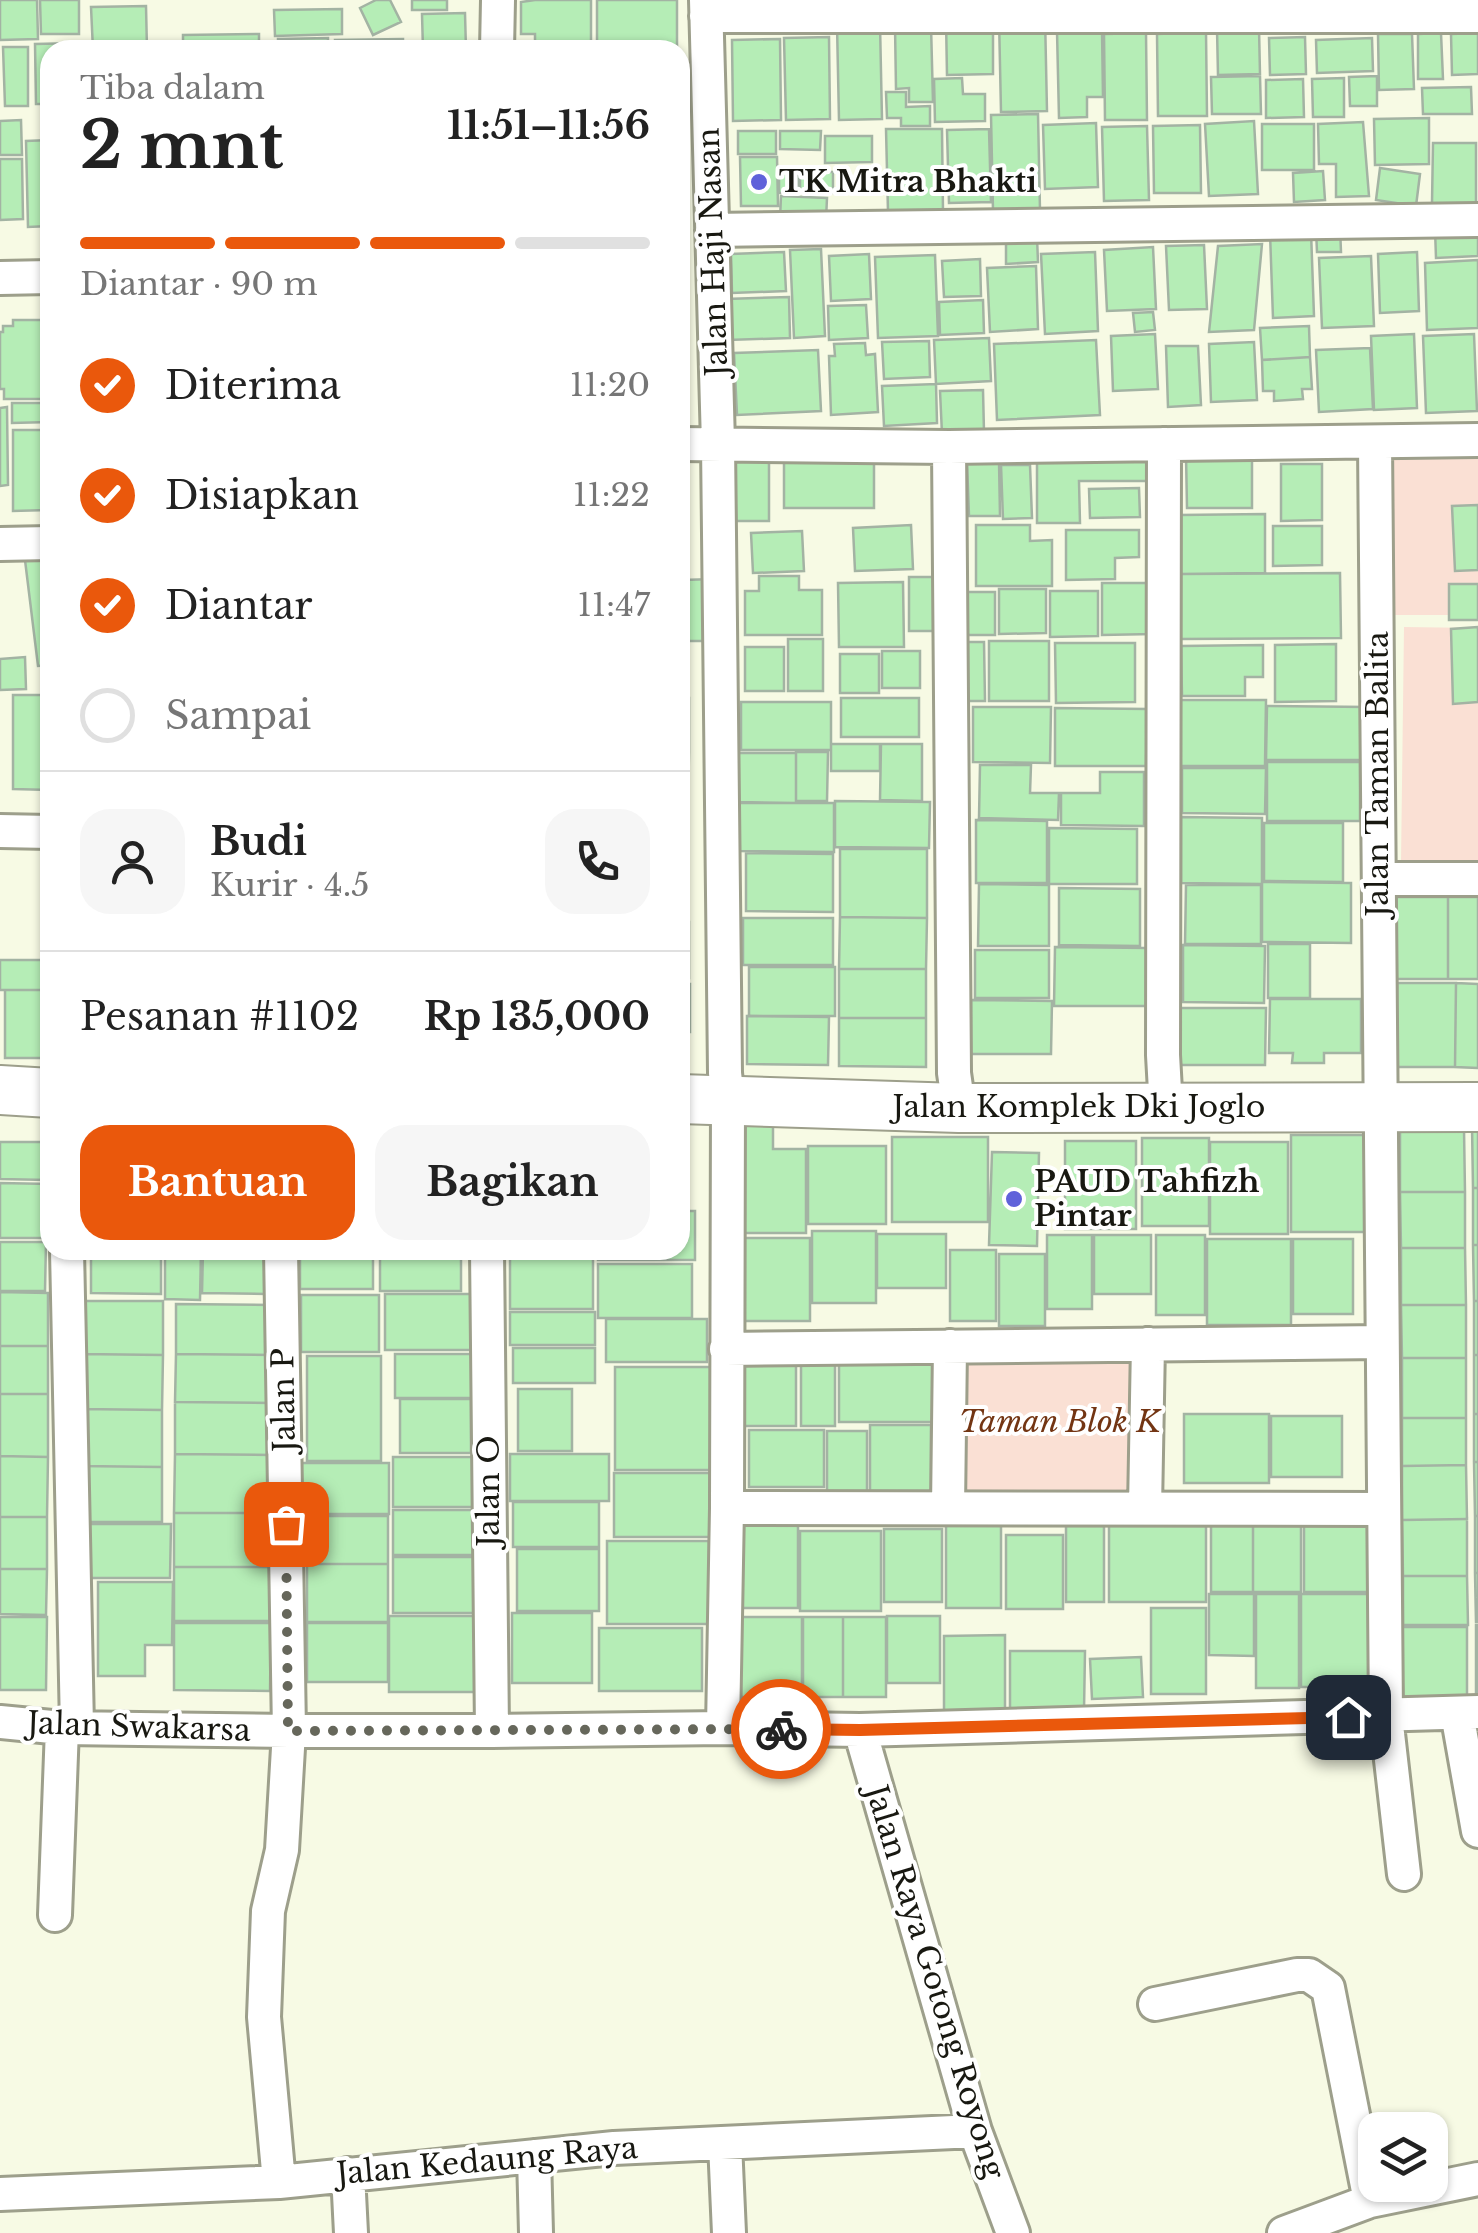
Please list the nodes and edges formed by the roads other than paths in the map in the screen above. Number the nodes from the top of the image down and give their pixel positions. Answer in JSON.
{"nodes":[{"id":1,"x":498,"y":0,"type":"edge"},
{"id":2,"x":706,"y":8,"type":"edge"},
{"id":3,"x":1478,"y":16,"type":"edge"},
{"id":4,"x":497,"y":40,"type":"edge"},
{"id":5,"x":1478,"y":220,"type":"edge"},
{"id":6,"x":712,"y":230,"type":"junction"},
{"id":7,"x":40,"y":277,"type":"edge"},
{"id":8,"x":0,"y":278,"type":"edge"},
{"id":9,"x":1478,"y":440,"type":"edge"},
{"id":10,"x":1376,"y":442,"type":"junction"},
{"id":11,"x":690,"y":444,"type":"edge"},
{"id":12,"x":718,"y":444,"type":"junction"},
{"id":13,"x":1164,"y":444,"type":"junction"},
{"id":14,"x":949,"y":447,"type":"junction"},
{"id":15,"x":40,"y":543,"type":"edge"},
{"id":16,"x":0,"y":544,"type":"edge"},
{"id":17,"x":0,"y":830,"type":"edge"},
{"id":18,"x":40,"y":832,"type":"edge"},
{"id":19,"x":1379,"y":878,"type":"junction"},
{"id":20,"x":1478,"y":879,"type":"edge"},
{"id":21,"x":0,"y":1090,"type":"edge"},
{"id":22,"x":40,"y":1092,"type":"edge"},
{"id":23,"x":690,"y":1099,"type":"edge"},
{"id":24,"x":728,"y":1100,"type":"junction"},
{"id":25,"x":1380,"y":1107,"type":"junction"},
{"id":26,"x":1478,"y":1107,"type":"edge"},
{"id":27,"x":959,"y":1108,"type":"junction"},
{"id":28,"x":1166,"y":1109,"type":"junction"},
{"id":29,"x":67,"y":1260,"type":"edge"},
{"id":30,"x":281,"y":1260,"type":"edge"},
{"id":31,"x":487,"y":1260,"type":"edge"},
{"id":32,"x":1382,"y":1342,"type":"junction"},
{"id":33,"x":1148,"y":1344,"type":"junction"},
{"id":34,"x":950,"y":1346,"type":"junction"},
{"id":35,"x":726,"y":1349,"type":"junction"},
{"id":36,"x":727,"y":1508,"type":"junction"},
{"id":37,"x":948,"y":1508,"type":"junction"},
{"id":38,"x":1145,"y":1508,"type":"junction"},
{"id":39,"x":1384,"y":1509,"type":"junction"},
{"id":40,"x":1468,"y":1712,"type":"edge"},
{"id":41,"x":1386,"y":1716,"type":"junction"},
{"id":42,"x":0,"y":1722,"type":"edge"},
{"id":43,"x":69,"y":1728,"type":"junction"},
{"id":44,"x":723,"y":1728,"type":"junction"},
{"id":45,"x":860,"y":1730,"type":"junction"},
{"id":46,"x":288,"y":1731,"type":"junction"},
{"id":47,"x":492,"y":1732,"type":"junction"},
{"id":48,"x":1478,"y":1830,"type":"edge"},
{"id":49,"x":1404,"y":1874,"type":"dead end"},
{"id":50,"x":55,"y":1915,"type":"dead end"},
{"id":51,"x":1155,"y":2004,"type":"dead end"},
{"id":52,"x":974,"y":2131,"type":"junction"},
{"id":53,"x":1358,"y":2140,"type":"edge"},
{"id":54,"x":725,"y":2144,"type":"junction"},
{"id":55,"x":534,"y":2156,"type":"junction"},
{"id":56,"x":348,"y":2174,"type":"junction"},
{"id":57,"x":1478,"y":2179,"type":"edge"},
{"id":58,"x":279,"y":2182,"type":"junction"},
{"id":59,"x":1448,"y":2185,"type":"edge"},
{"id":60,"x":0,"y":2194,"type":"edge"},
{"id":61,"x":1367,"y":2202,"type":"edge"},
{"id":62,"x":351,"y":2233,"type":"edge"},
{"id":63,"x":536,"y":2233,"type":"edge"},
{"id":64,"x":729,"y":2233,"type":"edge"},
{"id":65,"x":1013,"y":2233,"type":"edge"},
{"id":66,"x":1284,"y":2233,"type":"edge"}],
"edges":[{"from":1,"to":4,"type":"street"},
{"from":2,"to":3,"type":"street"},
{"from":2,"to":6,"type":"street","name":"Jalan Haji Nasan"},
{"from":5,"to":6,"type":"street"},
{"from":6,"to":12,"type":"street","name":"Jalan Haji Nasan"},
{"from":7,"to":8,"type":"street"},
{"from":9,"to":10,"type":"street"},
{"from":10,"to":13,"type":"street"},
{"from":10,"to":19,"type":"street","name":"Jalan Taman Balita"},
{"from":11,"to":12,"type":"street"},
{"from":12,"to":14,"type":"street"},
{"from":12,"to":24,"type":"street","name":"Jalan Haji Nasan"},
{"from":13,"to":14,"type":"street"},
{"from":13,"to":28,"type":"street"},
{"from":14,"to":27,"type":"street"},
{"from":15,"to":16,"type":"street"},
{"from":17,"to":18,"type":"street"},
{"from":19,"to":20,"type":"street"},
{"from":19,"to":25,"type":"street","name":"Jalan Taman Balita"},
{"from":21,"to":22,"type":"street"},
{"from":23,"to":24,"type":"street","name":"Jalan Komplek Dki Joglo"},
{"from":24,"to":27,"type":"street","name":"Jalan Komplek Dki Joglo"},
{"from":24,"to":35,"type":"street","name":"Jalan Haji Nasan"},
{"from":25,"to":26,"type":"street","name":"Jalan Komplek Dki Joglo"},
{"from":25,"to":28,"type":"street","name":"Jalan Komplek Dki Joglo"},
{"from":25,"to":32,"type":"street","name":"Jalan Taman Balita"},
{"from":27,"to":28,"type":"street","name":"Jalan Komplek Dki Joglo"},
{"from":29,"to":43,"type":"street"},
{"from":30,"to":46,"type":"street","name":"Jalan P"},
{"from":31,"to":47,"type":"street","name":"Jalan O"},
{"from":32,"to":33,"type":"street"},
{"from":32,"to":39,"type":"street","name":"Jalan Taman Balita"},
{"from":33,"to":34,"type":"street"},
{"from":33,"to":38,"type":"street"},
{"from":34,"to":35,"type":"street"},
{"from":34,"to":37,"type":"street"},
{"from":35,"to":36,"type":"street","name":"Jalan Haji Nasan"},
{"from":36,"to":37,"type":"street"},
{"from":36,"to":44,"type":"street","name":"Jalan Haji Nasan"},
{"from":37,"to":38,"type":"street"},
{"from":38,"to":39,"type":"street"},
{"from":39,"to":41,"type":"street","name":"Jalan Taman Balita"},
{"from":40,"to":41,"type":"street","name":"Jalan Swakarsa"},
{"from":40,"to":48,"type":"street"},
{"from":41,"to":45,"type":"street","name":"Jalan Swakarsa"},
{"from":41,"to":49,"type":"street","name":"Jalan Taman Balita"},
{"from":42,"to":43,"type":"street","name":"Jalan Swakarsa"},
{"from":43,"to":46,"type":"street","name":"Jalan Swakarsa"},
{"from":43,"to":50,"type":"street"},
{"from":44,"to":45,"type":"street","name":"Jalan Swakarsa"},
{"from":44,"to":47,"type":"street","name":"Jalan Swakarsa"},
{"from":45,"to":52,"type":"street","name":"Jalan Raya Gotong Royong"},
{"from":46,"to":47,"type":"street","name":"Jalan Swakarsa"},
{"from":46,"to":58,"type":"street","name":"Jalan P"},
{"from":51,"to":53,"type":"street"},
{"from":52,"to":54,"type":"street","name":"Jalan Kedaung Raya"},
{"from":52,"to":65,"type":"street","name":"Jalan Raya Gotong Royong"},
{"from":54,"to":55,"type":"street","name":"Jalan Kedaung Raya"},
{"from":54,"to":64,"type":"street"},
{"from":55,"to":56,"type":"street","name":"Jalan Kedaung Raya"},
{"from":55,"to":63,"type":"street"},
{"from":56,"to":58,"type":"street","name":"Jalan Kedaung Raya"},
{"from":56,"to":62,"type":"street"},
{"from":57,"to":59,"type":"street"},
{"from":58,"to":60,"type":"street","name":"Jalan Kedaung Raya"},
{"from":61,"to":66,"type":"street"}]}
